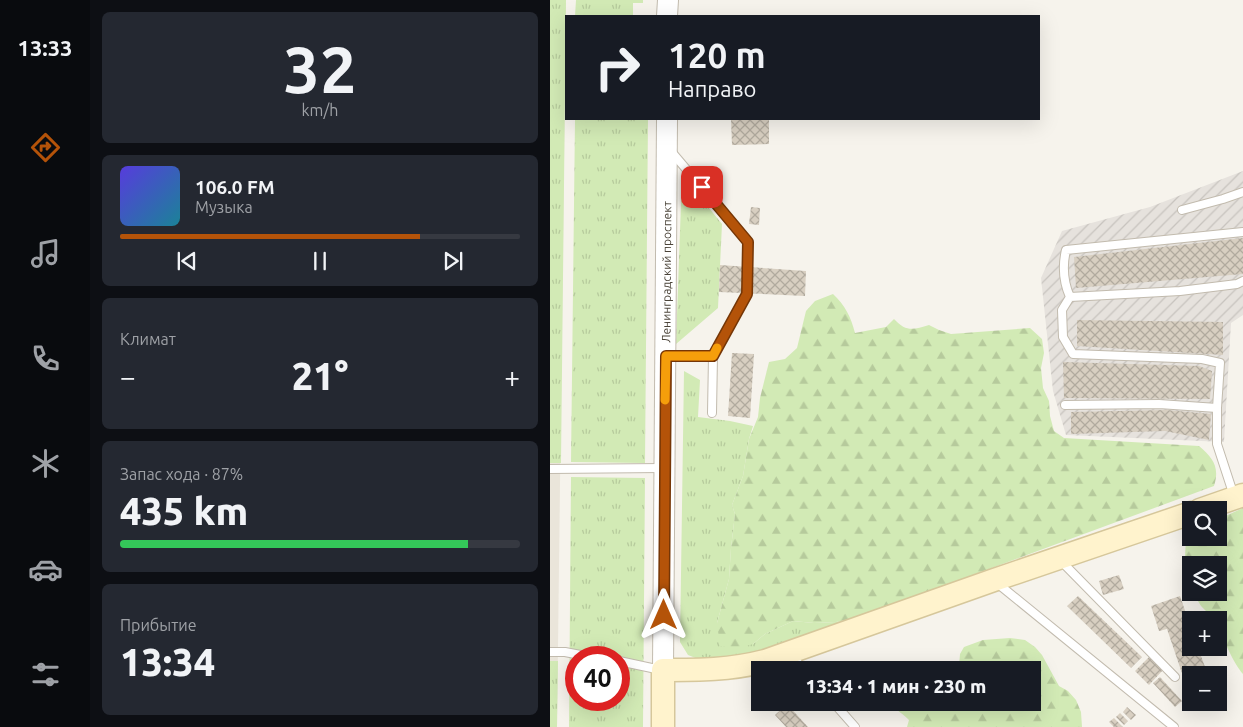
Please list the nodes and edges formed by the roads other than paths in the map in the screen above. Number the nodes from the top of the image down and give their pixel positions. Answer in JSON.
{"nodes":[{"id":1,"x":668,"y":0,"type":"edge"},
{"id":2,"x":667,"y":15,"type":"edge"},
{"id":3,"x":667,"y":120,"type":"edge"},
{"id":4,"x":667,"y":146,"type":"junction"},
{"id":5,"x":1243,"y":192,"type":"edge"},
{"id":6,"x":1182,"y":210,"type":"dead end"},
{"id":7,"x":1243,"y":232,"type":"edge"},
{"id":8,"x":1243,"y":281,"type":"edge"},
{"id":9,"x":1070,"y":297,"type":"junction"},
{"id":10,"x":666,"y":356,"type":"junction"},
{"id":11,"x":713,"y":356,"type":"junction"},
{"id":12,"x":1065,"y":405,"type":"dead end"},
{"id":13,"x":1217,"y":408,"type":"junction"},
{"id":14,"x":712,"y":413,"type":"dead end"},
{"id":15,"x":665,"y":468,"type":"junction"},
{"id":16,"x":550,"y":469,"type":"edge"},
{"id":17,"x":1239,"y":497,"type":"edge"},
{"id":18,"x":1227,"y":501,"type":"edge"},
{"id":19,"x":1182,"y":516,"type":"edge"},
{"id":20,"x":1058,"y":558,"type":"junction"},
{"id":21,"x":994,"y":580,"type":"junction"},
{"id":22,"x":550,"y":652,"type":"edge"},
{"id":23,"x":565,"y":652,"type":"edge"},
{"id":24,"x":788,"y":653,"type":"junction"},
{"id":25,"x":796,"y":661,"type":"edge"},
{"id":26,"x":630,"y":665,"type":"edge"},
{"id":27,"x":663,"y":670,"type":"junction"},
{"id":28,"x":1175,"y":677,"type":"dead end"},
{"id":29,"x":841,"y":711,"type":"edge"},
{"id":30,"x":663,"y":727,"type":"edge"},
{"id":31,"x":855,"y":727,"type":"edge"},
{"id":32,"x":1174,"y":727,"type":"edge"}],
"edges":[{"from":1,"to":2,"type":"street"},
{"from":3,"to":4,"type":"street","name":"Ленинградский проспект"},
{"from":4,"to":10,"type":"street","name":"Ленинградский проспект"},
{"from":4,"to":11,"type":"lane"},
{"from":5,"to":6,"type":"lane"},
{"from":7,"to":9,"type":"lane"},
{"from":8,"to":9,"type":"lane"},
{"from":9,"to":13,"type":"lane"},
{"from":10,"to":11,"type":"lane"},
{"from":10,"to":15,"type":"street","name":"Ленинградский проспект"},
{"from":11,"to":14,"type":"lane"},
{"from":12,"to":13,"type":"lane"},
{"from":13,"to":17,"type":"lane"},
{"from":15,"to":16,"type":"lane"},
{"from":15,"to":27,"type":"street","name":"Ленинградский проспект"},
{"from":17,"to":18,"type":"main road"},
{"from":19,"to":20,"type":"main road"},
{"from":20,"to":21,"type":"main road"},
{"from":20,"to":28,"type":"lane"},
{"from":21,"to":24,"type":"main road"},
{"from":21,"to":32,"type":"lane"},
{"from":22,"to":23,"type":"lane"},
{"from":24,"to":25,"type":"lane"},
{"from":24,"to":27,"type":"main road"},
{"from":26,"to":27,"type":"lane"},
{"from":27,"to":30,"type":"main road","name":"Ленинградский проспект"},
{"from":29,"to":31,"type":"lane"}]}
